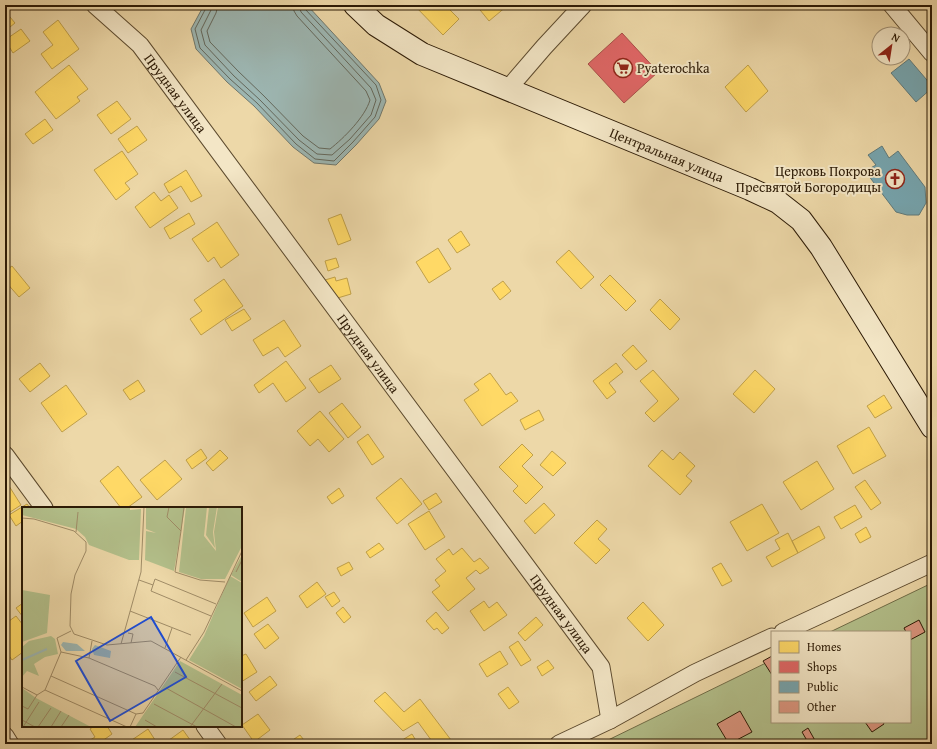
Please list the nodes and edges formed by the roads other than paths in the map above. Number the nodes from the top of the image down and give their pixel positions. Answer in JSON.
{"nodes":[{"id":1,"x":95,"y":5,"type":"edge"},
{"id":2,"x":355,"y":5,"type":"edge"},
{"id":3,"x":583,"y":5,"type":"edge"},
{"id":4,"x":892,"y":5,"type":"edge"},
{"id":5,"x":932,"y":53,"type":"edge"},
{"id":6,"x":507,"y":90,"type":"junction"},
{"id":7,"x":932,"y":427,"type":"edge"},
{"id":8,"x":5,"y":455,"type":"edge"},
{"id":9,"x":43,"y":507,"type":"edge"},
{"id":10,"x":932,"y":562,"type":"edge"},
{"id":11,"x":785,"y":631,"type":"edge"},
{"id":12,"x":771,"y":637,"type":"edge"},
{"id":13,"x":610,"y":720,"type":"junction"},
{"id":14,"x":206,"y":727,"type":"edge"},
{"id":15,"x":5,"y":736,"type":"edge"},
{"id":16,"x":10,"y":744,"type":"edge"},
{"id":17,"x":218,"y":744,"type":"edge"},
{"id":18,"x":559,"y":744,"type":"edge"}],
"edges":[{"from":1,"to":13,"type":"street","name":"Прудная улица"},
{"from":2,"to":6,"type":"street","name":"Центральная улица"},
{"from":3,"to":6,"type":"street"},
{"from":4,"to":5,"type":"street"},
{"from":6,"to":7,"type":"street","name":"Центральная улица"},
{"from":8,"to":9,"type":"street"},
{"from":10,"to":11,"type":"street"},
{"from":12,"to":13,"type":"street"},
{"from":13,"to":18,"type":"street"},
{"from":14,"to":17,"type":"street"},
{"from":15,"to":16,"type":"street"}]}
